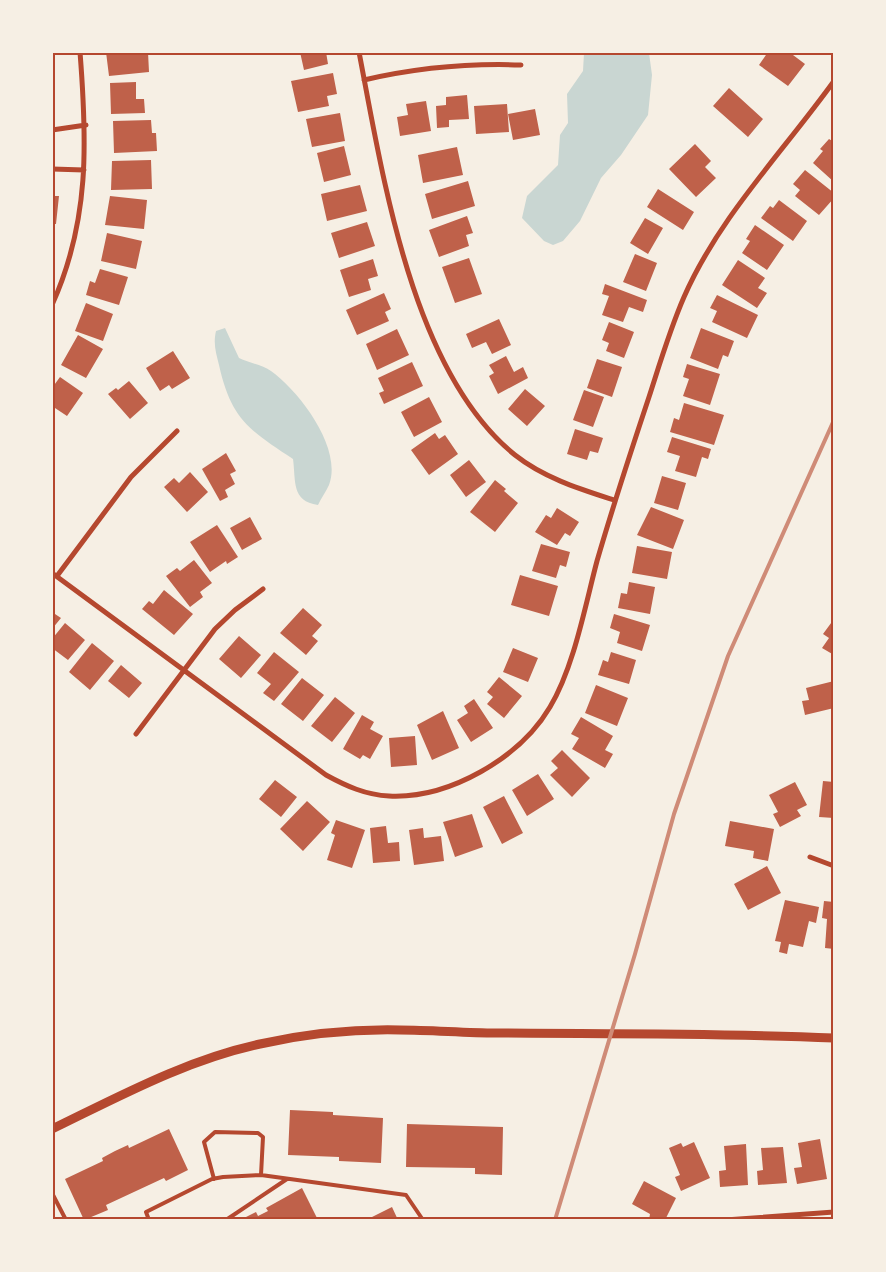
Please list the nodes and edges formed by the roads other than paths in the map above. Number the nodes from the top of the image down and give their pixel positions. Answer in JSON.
{"nodes":[{"id":1,"x":80,"y":52,"type":"edge"},
{"id":2,"x":359,"y":52,"type":"edge"},
{"id":3,"x":521,"y":65,"type":"dead end"},
{"id":4,"x":364,"y":80,"type":"junction"},
{"id":5,"x":834,"y":81,"type":"edge"},
{"id":6,"x":86,"y":125,"type":"junction"},
{"id":7,"x":52,"y":130,"type":"edge"},
{"id":8,"x":52,"y":169,"type":"edge"},
{"id":9,"x":84,"y":170,"type":"junction"},
{"id":10,"x":52,"y":305,"type":"edge"},
{"id":11,"x":177,"y":431,"type":"dead end"},
{"id":12,"x":614,"y":500,"type":"junction"},
{"id":13,"x":54,"y":575,"type":"edge"},
{"id":14,"x":263,"y":589,"type":"dead end"},
{"id":15,"x":184,"y":670,"type":"junction"},
{"id":16,"x":136,"y":734,"type":"dead end"},
{"id":17,"x":810,"y":857,"type":"dead end"},
{"id":18,"x":834,"y":866,"type":"edge"},
{"id":19,"x":834,"y":1038,"type":"edge"},
{"id":20,"x":52,"y":1129,"type":"edge"},
{"id":21,"x":261,"y":1176,"type":"junction"},
{"id":22,"x":214,"y":1179,"type":"junction"},
{"id":23,"x":287,"y":1179,"type":"junction"},
{"id":24,"x":52,"y":1193,"type":"edge"},
{"id":25,"x":834,"y":1212,"type":"edge"},
{"id":26,"x":66,"y":1220,"type":"edge"},
{"id":27,"x":149,"y":1220,"type":"edge"},
{"id":28,"x":226,"y":1220,"type":"edge"},
{"id":29,"x":423,"y":1220,"type":"edge"},
{"id":30,"x":725,"y":1220,"type":"edge"}],
"edges":[{"from":1,"to":6,"type":"street"},
{"from":2,"to":4,"type":"street"},
{"from":3,"to":4,"type":"street"},
{"from":4,"to":12,"type":"street"},
{"from":5,"to":12,"type":"street"},
{"from":6,"to":7,"type":"street"},
{"from":6,"to":9,"type":"street"},
{"from":8,"to":9,"type":"street"},
{"from":9,"to":10,"type":"street"},
{"from":11,"to":13,"type":"street"},
{"from":12,"to":15,"type":"street"},
{"from":13,"to":15,"type":"street"},
{"from":14,"to":15,"type":"street"},
{"from":15,"to":16,"type":"street"},
{"from":17,"to":18,"type":"street"},
{"from":19,"to":20,"type":"street"},
{"from":21,"to":22,"type":"lane"},
{"from":21,"to":22,"type":"lane"},
{"from":21,"to":23,"type":"lane"},
{"from":22,"to":27,"type":"lane"},
{"from":23,"to":28,"type":"lane"},
{"from":23,"to":29,"type":"lane"},
{"from":24,"to":26,"type":"lane"},
{"from":25,"to":30,"type":"street"}]}
